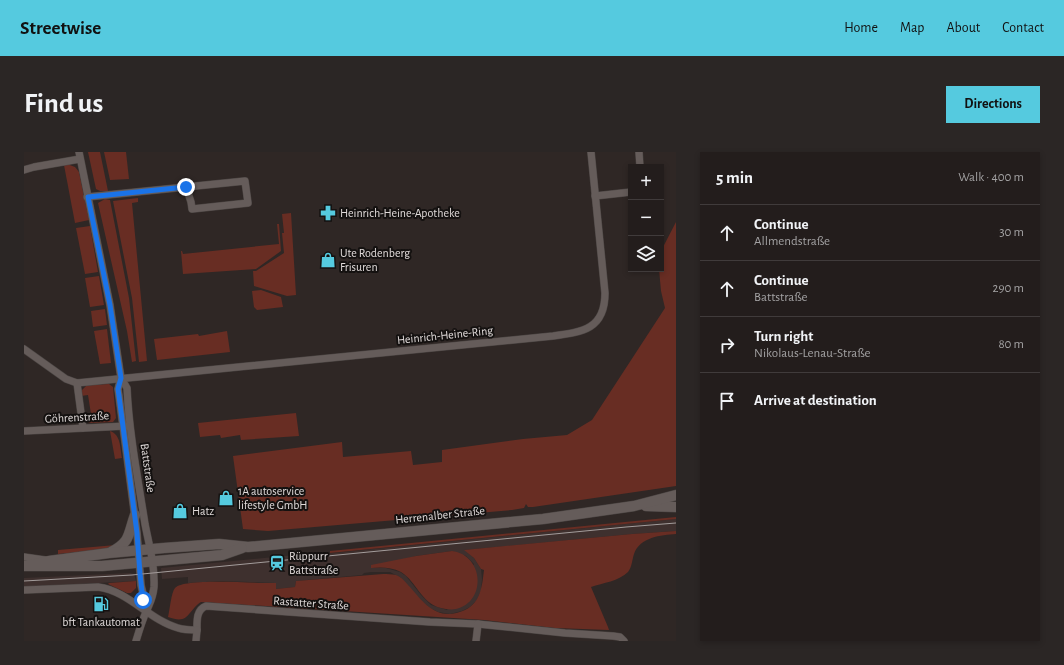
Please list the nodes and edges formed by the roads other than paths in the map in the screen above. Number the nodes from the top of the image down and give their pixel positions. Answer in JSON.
{"nodes":[{"id":1,"x":591,"y":152,"type":"edge"},
{"id":2,"x":639,"y":152,"type":"edge"},
{"id":3,"x":79,"y":155,"type":"edge"},
{"id":4,"x":640,"y":164,"type":"edge"},
{"id":5,"x":24,"y":170,"type":"edge"},
{"id":6,"x":186,"y":187,"type":"junction"},
{"id":7,"x":628,"y":192,"type":"edge"},
{"id":8,"x":595,"y":196,"type":"junction"},
{"id":9,"x":88,"y":197,"type":"junction"},
{"id":10,"x":24,"y":350,"type":"edge"},
{"id":11,"x":121,"y":378,"type":"junction"},
{"id":12,"x":77,"y":383,"type":"junction"},
{"id":13,"x":131,"y":425,"type":"junction"},
{"id":14,"x":123,"y":426,"type":"junction"},
{"id":15,"x":83,"y":428,"type":"junction"},
{"id":16,"x":24,"y":431,"type":"edge"},
{"id":17,"x":676,"y":495,"type":"edge"},
{"id":18,"x":634,"y":506,"type":"junction"},
{"id":19,"x":676,"y":507,"type":"edge"},
{"id":20,"x":135,"y":515,"type":"junction"},
{"id":21,"x":248,"y":547,"type":"junction"},
{"id":22,"x":150,"y":549,"type":"junction"},
{"id":23,"x":139,"y":550,"type":"junction"},
{"id":24,"x":109,"y":553,"type":"junction"},
{"id":25,"x":24,"y":557,"type":"edge"},
{"id":26,"x":49,"y":560,"type":"junction"},
{"id":27,"x":153,"y":561,"type":"junction"},
{"id":28,"x":139,"y":562,"type":"junction"},
{"id":29,"x":28,"y":566,"type":"edge"},
{"id":30,"x":24,"y":590,"type":"edge"},
{"id":31,"x":146,"y":611,"type":"junction"},
{"id":32,"x":478,"y":624,"type":"junction"},
{"id":33,"x":197,"y":630,"type":"junction"},
{"id":34,"x":136,"y":641,"type":"edge"},
{"id":35,"x":196,"y":641,"type":"edge"},
{"id":36,"x":476,"y":641,"type":"edge"},
{"id":37,"x":624,"y":641,"type":"edge"}],
"edges":[{"from":1,"to":8,"type":"street","name":"Heinrich-Heine-Ring"},
{"from":2,"to":4,"type":"street"},
{"from":3,"to":5,"type":"street"},
{"from":3,"to":9,"type":"street","name":"Battstraße"},
{"from":6,"to":6,"type":"street"},
{"from":6,"to":9,"type":"street"},
{"from":7,"to":8,"type":"street"},
{"from":8,"to":11,"type":"street","name":"Heinrich-Heine-Ring"},
{"from":9,"to":11,"type":"street","name":"Battstraße"},
{"from":10,"to":12,"type":"street"},
{"from":11,"to":12,"type":"street","name":"Heinrich-Heine-Ring"},
{"from":11,"to":13,"type":"street","name":"Battstraße"},
{"from":11,"to":14,"type":"street","name":"Battstraße"},
{"from":12,"to":15,"type":"street"},
{"from":13,"to":14,"type":"street","name":"Göhrenstraße"},
{"from":13,"to":22,"type":"street","name":"Battstraße"},
{"from":14,"to":15,"type":"street","name":"Göhrenstraße"},
{"from":14,"to":20,"type":"street","name":"Battstraße"},
{"from":15,"to":16,"type":"street","name":"Göhrenstraße"},
{"from":17,"to":18,"type":"main road","name":"Herrenalber Straße"},
{"from":18,"to":19,"type":"main road","name":"Herrenalber Straße"},
{"from":18,"to":21,"type":"main road","name":"Herrenalber Straße"},
{"from":20,"to":23,"type":"street","name":"Battstraße"},
{"from":20,"to":24,"type":"main road"},
{"from":21,"to":22,"type":"main road","name":"Herrenalber Straße"},
{"from":21,"to":27,"type":"main road","name":"Herrenalber Straße"},
{"from":22,"to":23,"type":"main road","name":"Herrenalber Straße"},
{"from":22,"to":27,"type":"street","name":"Battstraße"},
{"from":23,"to":24,"type":"main road","name":"Herrenalber Straße"},
{"from":23,"to":28,"type":"street","name":"Battstraße"},
{"from":24,"to":26,"type":"main road","name":"Herrenalber Straße"},
{"from":25,"to":26,"type":"street"},
{"from":26,"to":29,"type":"main road","name":"Herrenalber Straße"},
{"from":27,"to":28,"type":"main road","name":"Herrenalber Straße"},
{"from":27,"to":31,"type":"street","name":"Battstraße"},
{"from":28,"to":29,"type":"main road","name":"Herrenalber Straße"},
{"from":28,"to":31,"type":"street","name":"Battstraße"},
{"from":30,"to":31,"type":"street"},
{"from":31,"to":33,"type":"street"},
{"from":31,"to":34,"type":"street","name":"Battstraße"},
{"from":32,"to":33,"type":"street","name":"Rastatter Straße"},
{"from":32,"to":36,"type":"street"},
{"from":32,"to":37,"type":"street","name":"Rastatter Straße"},
{"from":33,"to":35,"type":"street","name":"Rastatter Straße"}]}
